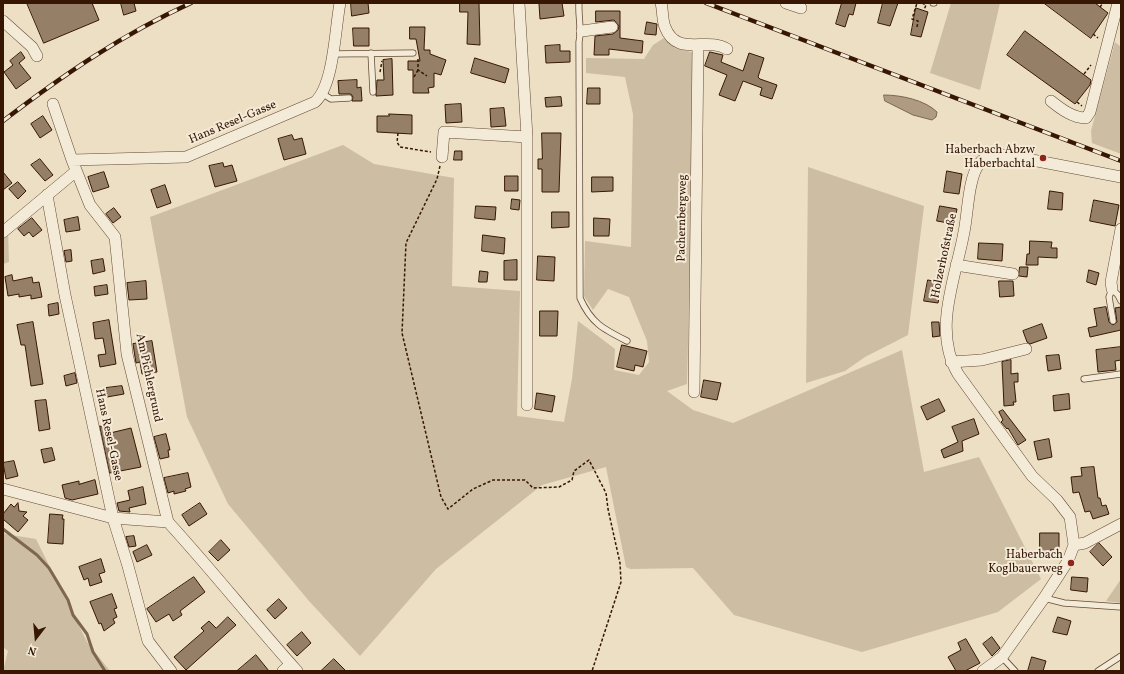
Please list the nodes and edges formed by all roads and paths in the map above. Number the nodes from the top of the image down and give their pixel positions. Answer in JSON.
{"nodes":[{"id":1,"x":340,"y":3,"type":"edge"},
{"id":2,"x":519,"y":3,"type":"edge"},
{"id":3,"x":579,"y":3,"type":"edge"},
{"id":4,"x":661,"y":3,"type":"edge"},
{"id":5,"x":786,"y":3,"type":"edge"},
{"id":6,"x":917,"y":3,"type":"edge"},
{"id":7,"x":922,"y":3,"type":"edge"},
{"id":8,"x":1103,"y":3,"type":"edge"},
{"id":9,"x":1118,"y":3,"type":"edge"},
{"id":10,"x":1100,"y":7,"type":"dead end"},
{"id":11,"x":801,"y":8,"type":"dead end"},
{"id":12,"x":924,"y":10,"type":"dead end"},
{"id":13,"x":3,"y":20,"type":"edge"},
{"id":14,"x":612,"y":27,"type":"dead end"},
{"id":15,"x":917,"y":27,"type":"dead end"},
{"id":16,"x":582,"y":31,"type":"junction"},
{"id":17,"x":698,"y":45,"type":"junction"},
{"id":18,"x":727,"y":50,"type":"dead end"},
{"id":19,"x":371,"y":53,"type":"junction"},
{"id":20,"x":411,"y":53,"type":"joint"},
{"id":21,"x":332,"y":54,"type":"junction"},
{"id":22,"x":36,"y":56,"type":"dead end"},
{"id":23,"x":382,"y":61,"type":"dead end"},
{"id":24,"x":418,"y":70,"type":"junction"},
{"id":25,"x":380,"y":74,"type":"dead end"},
{"id":26,"x":427,"y":76,"type":"dead end"},
{"id":27,"x":414,"y":77,"type":"dead end"},
{"id":28,"x":373,"y":92,"type":"dead end"},
{"id":29,"x":323,"y":94,"type":"junction"},
{"id":30,"x":348,"y":98,"type":"dead end"},
{"id":31,"x":1051,"y":101,"type":"dead end"},
{"id":32,"x":53,"y":104,"type":"dead end"},
{"id":33,"x":398,"y":133,"type":"dead end"},
{"id":34,"x":527,"y":136,"type":"junction"},
{"id":35,"x":438,"y":156,"type":"junction"},
{"id":36,"x":72,"y":160,"type":"junction"},
{"id":37,"x":75,"y":172,"type":"junction"},
{"id":38,"x":1121,"y":176,"type":"edge"},
{"id":39,"x":47,"y":195,"type":"junction"},
{"id":40,"x":1121,"y":229,"type":"edge"},
{"id":41,"x":3,"y":232,"type":"edge"},
{"id":42,"x":956,"y":265,"type":"junction"},
{"id":43,"x":1012,"y":274,"type":"dead end"},
{"id":44,"x":1112,"y":289,"type":"junction"},
{"id":45,"x":1121,"y":301,"type":"edge"},
{"id":46,"x":1113,"y":321,"type":"dead end"},
{"id":47,"x":627,"y":341,"type":"dead end"},
{"id":48,"x":1026,"y":349,"type":"dead end"},
{"id":49,"x":951,"y":362,"type":"junction"},
{"id":50,"x":1121,"y":374,"type":"edge"},
{"id":51,"x":1084,"y":379,"type":"dead end"},
{"id":52,"x":694,"y":392,"type":"dead end"},
{"id":53,"x":527,"y":405,"type":"dead end"},
{"id":54,"x":3,"y":489,"type":"edge"},
{"id":55,"x":113,"y":518,"type":"junction"},
{"id":56,"x":168,"y":522,"type":"junction"},
{"id":57,"x":1121,"y":524,"type":"edge"},
{"id":58,"x":1074,"y":545,"type":"junction"},
{"id":59,"x":1044,"y":598,"type":"junction"},
{"id":60,"x":1121,"y":607,"type":"edge"},
{"id":61,"x":1121,"y":656,"type":"edge"},
{"id":62,"x":1002,"y":657,"type":"junction"},
{"id":63,"x":290,"y":669,"type":"edge"},
{"id":64,"x":171,"y":671,"type":"edge"},
{"id":65,"x":592,"y":671,"type":"edge"},
{"id":66,"x":983,"y":671,"type":"edge"},
{"id":67,"x":1015,"y":671,"type":"edge"},
{"id":68,"x":1098,"y":671,"type":"edge"}],
"edges":[{"from":1,"to":21,"type":"street"},
{"from":2,"to":34,"type":"street"},
{"from":3,"to":16,"type":"lane"},
{"from":4,"to":17,"type":"street"},
{"from":5,"to":11,"type":"street"},
{"from":6,"to":15,"type":"path"},
{"from":7,"to":12,"type":"path"},
{"from":8,"to":10,"type":"path"},
{"from":9,"to":31,"type":"street"},
{"from":13,"to":22,"type":"street"},
{"from":14,"to":16,"type":"street"},
{"from":16,"to":47,"type":"lane"},
{"from":17,"to":18,"type":"street"},
{"from":17,"to":52,"type":"street","name":"Pachernbergweg"},
{"from":19,"to":20,"type":"lane"},
{"from":19,"to":21,"type":"lane"},
{"from":19,"to":28,"type":"lane"},
{"from":20,"to":24,"type":"path"},
{"from":21,"to":29,"type":"street"},
{"from":23,"to":25,"type":"path"},
{"from":24,"to":26,"type":"path"},
{"from":24,"to":27,"type":"path"},
{"from":29,"to":30,"type":"lane"},
{"from":29,"to":36,"type":"street","name":"Hans Resel-Gasse"},
{"from":32,"to":36,"type":"street"},
{"from":33,"to":35,"type":"path"},
{"from":34,"to":35,"type":"street"},
{"from":34,"to":53,"type":"street"},
{"from":35,"to":65,"type":"path"},
{"from":36,"to":37,"type":"street"},
{"from":37,"to":39,"type":"street"},
{"from":37,"to":56,"type":"street","name":"Am Pichlergrund"},
{"from":38,"to":42,"type":"street","name":"Holzerhofstraße"},
{"from":39,"to":41,"type":"street"},
{"from":39,"to":55,"type":"street","name":"Hans Resel-Gasse"},
{"from":40,"to":44,"type":"street"},
{"from":42,"to":43,"type":"street"},
{"from":42,"to":49,"type":"street","name":"Holzerhofstraße"},
{"from":44,"to":45,"type":"lane"},
{"from":44,"to":46,"type":"lane"},
{"from":48,"to":49,"type":"street"},
{"from":49,"to":58,"type":"street","name":"Holzerhofstraße"},
{"from":50,"to":51,"type":"lane"},
{"from":54,"to":55,"type":"street"},
{"from":55,"to":56,"type":"street"},
{"from":55,"to":64,"type":"street","name":"Hans Resel-Gasse"},
{"from":56,"to":63,"type":"street","name":"Am Pichlergrund"},
{"from":57,"to":58,"type":"street"},
{"from":58,"to":59,"type":"street"},
{"from":59,"to":60,"type":"lane"},
{"from":59,"to":62,"type":"street"},
{"from":61,"to":68,"type":"lane"},
{"from":62,"to":66,"type":"street"},
{"from":62,"to":67,"type":"lane"}]}
